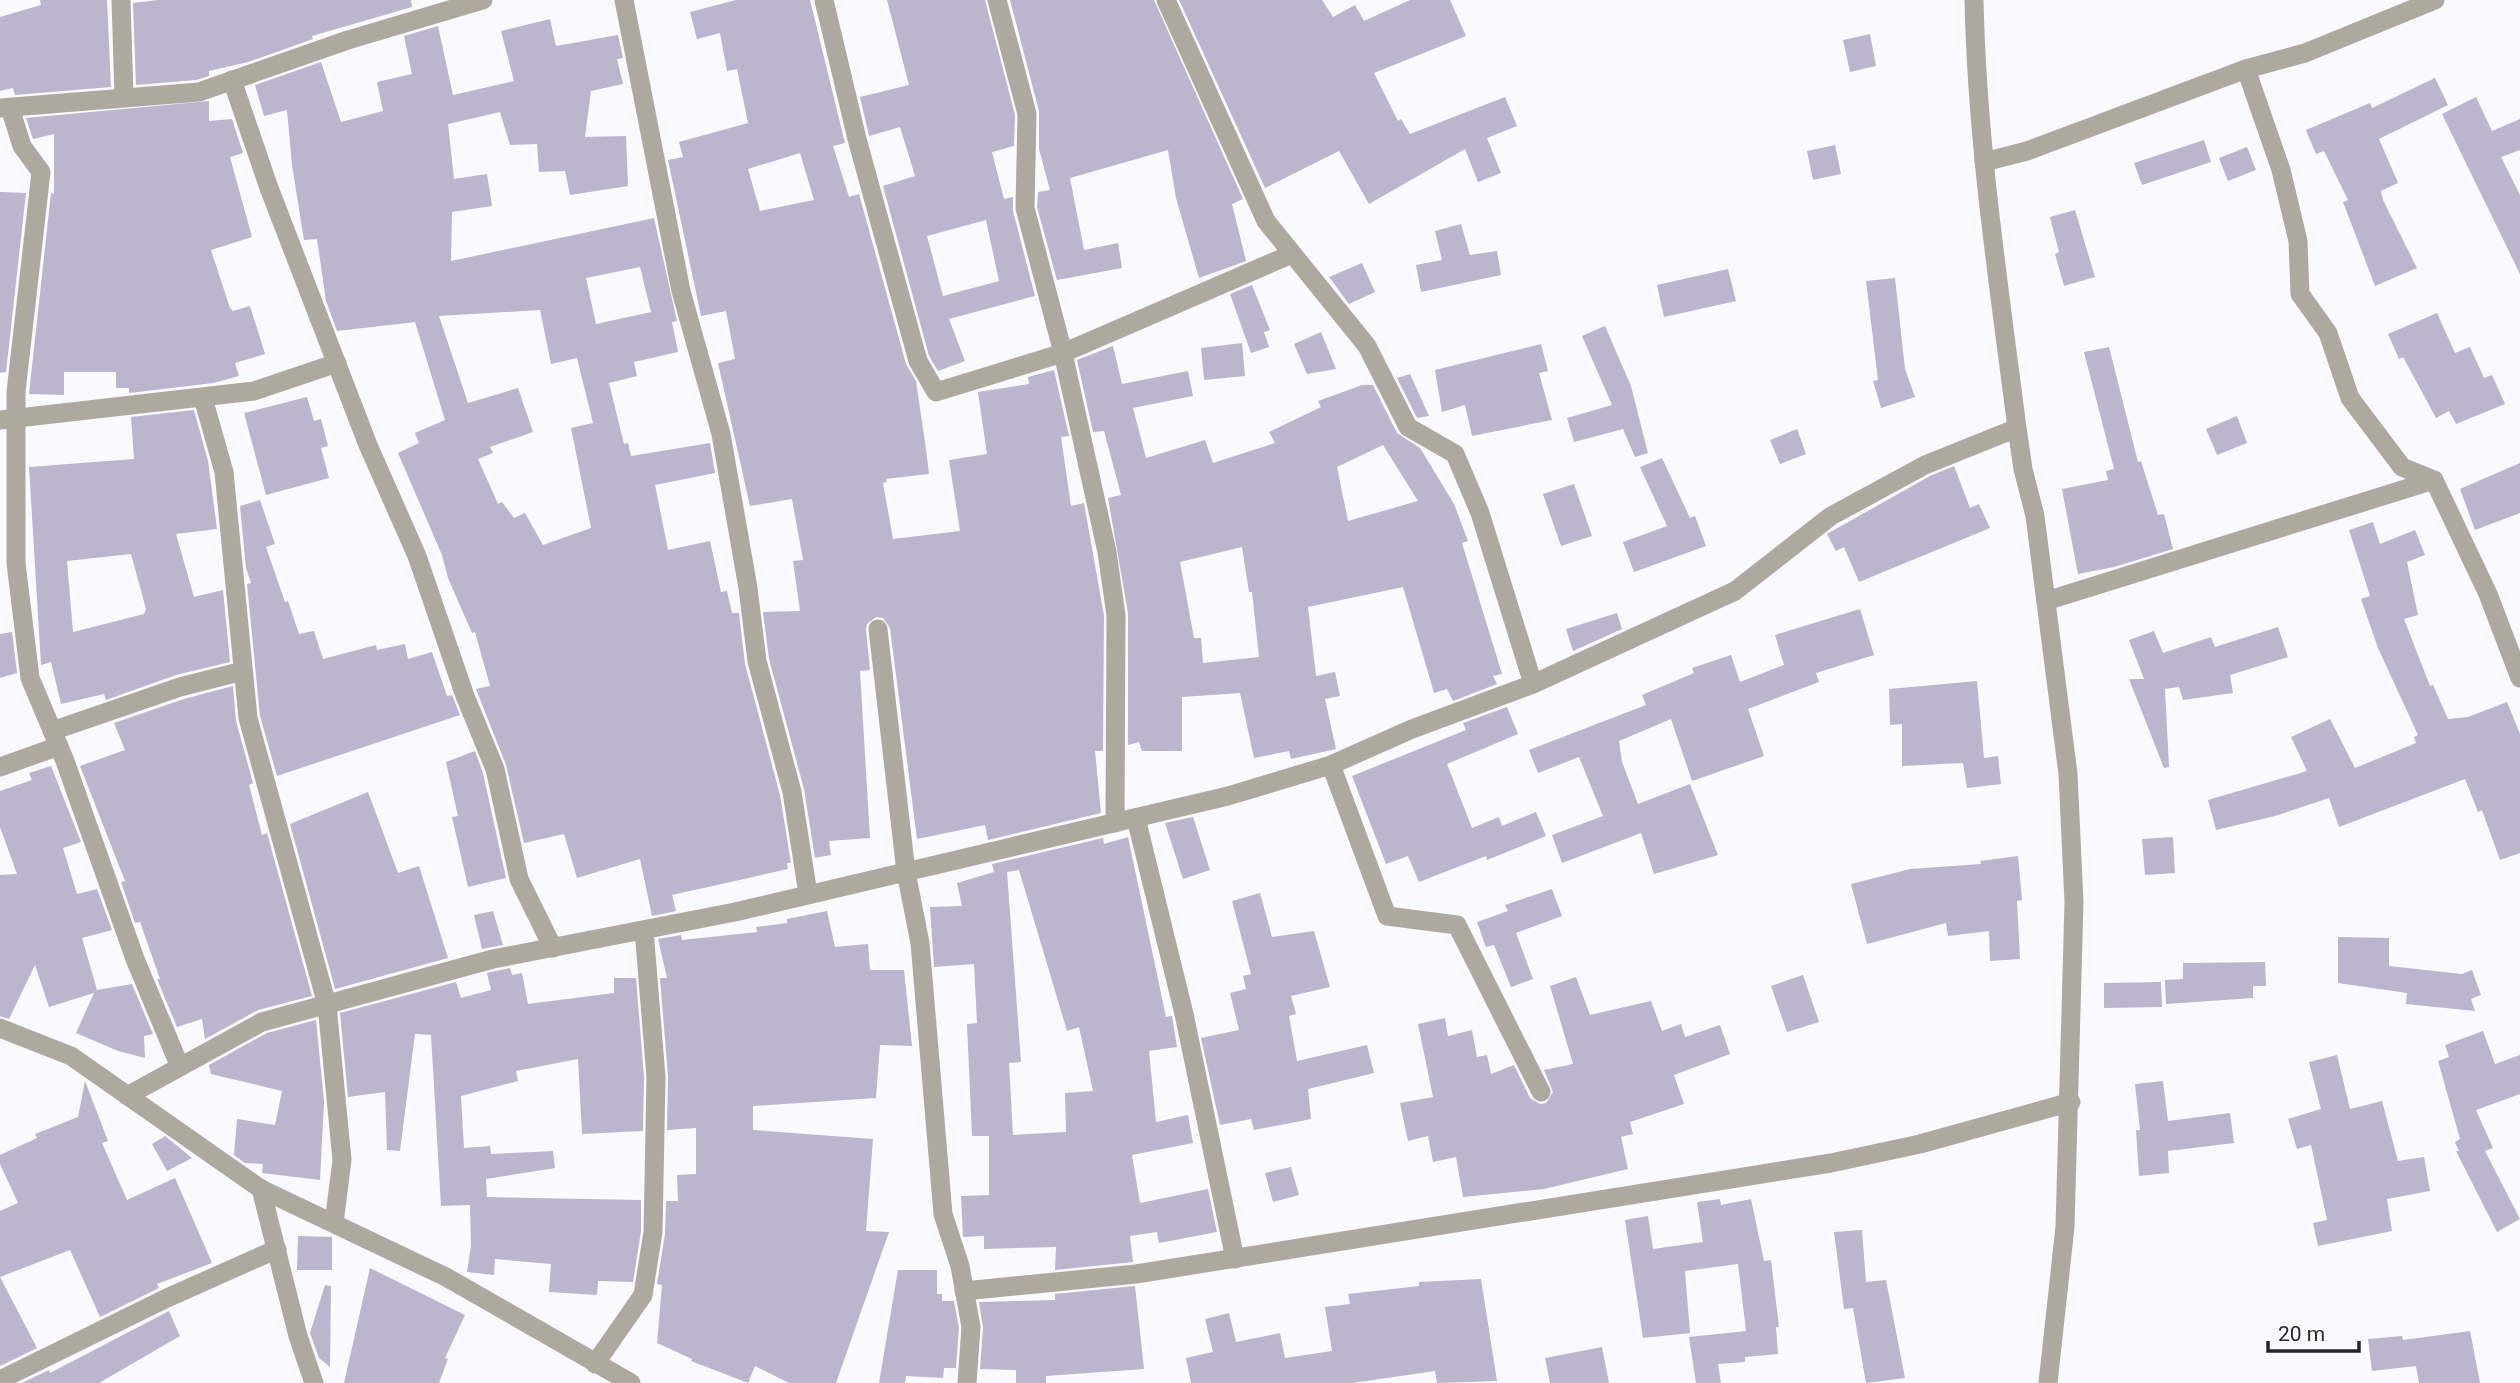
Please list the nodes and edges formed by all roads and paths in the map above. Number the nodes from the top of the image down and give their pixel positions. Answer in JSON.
{"nodes":[{"id":1,"x":121,"y":0,"type":"edge"},
{"id":2,"x":483,"y":0,"type":"edge"},
{"id":3,"x":624,"y":0,"type":"edge"},
{"id":4,"x":824,"y":0,"type":"edge"},
{"id":5,"x":997,"y":0,"type":"edge"},
{"id":6,"x":1166,"y":0,"type":"edge"},
{"id":7,"x":1975,"y":0,"type":"edge"},
{"id":8,"x":2435,"y":0,"type":"edge"},
{"id":9,"x":2246,"y":69,"type":"junction"},
{"id":10,"x":232,"y":80,"type":"junction"},
{"id":11,"x":124,"y":96,"type":"junction"},
{"id":12,"x":5,"y":108,"type":"edge"},
{"id":13,"x":1984,"y":162,"type":"junction"},
{"id":14,"x":1292,"y":254,"type":"junction"},
{"id":15,"x":1063,"y":353,"type":"junction"},
{"id":16,"x":338,"y":363,"type":"junction"},
{"id":17,"x":203,"y":398,"type":"junction"},
{"id":18,"x":8,"y":418,"type":"edge"},
{"id":19,"x":2017,"y":428,"type":"junction"},
{"id":20,"x":2434,"y":481,"type":"junction"},
{"id":21,"x":2046,"y":601,"type":"junction"},
{"id":22,"x":878,"y":629,"type":"dead end"},
{"id":23,"x":243,"y":670,"type":"junction"},
{"id":24,"x":2520,"y":678,"type":"edge"},
{"id":25,"x":1533,"y":684,"type":"junction"},
{"id":26,"x":56,"y":739,"type":"junction"},
{"id":27,"x":1331,"y":765,"type":"junction"},
{"id":28,"x":0,"y":767,"type":"edge"},
{"id":29,"x":1136,"y":818,"type":"junction"},
{"id":30,"x":1115,"y":823,"type":"junction"},
{"id":31,"x":906,"y":872,"type":"junction"},
{"id":32,"x":808,"y":894,"type":"junction"},
{"id":33,"x":644,"y":930,"type":"junction"},
{"id":34,"x":552,"y":948,"type":"junction"},
{"id":35,"x":327,"y":1004,"type":"junction"},
{"id":36,"x":0,"y":1028,"type":"edge"},
{"id":37,"x":180,"y":1067,"type":"junction"},
{"id":38,"x":1541,"y":1092,"type":"dead end"},
{"id":39,"x":127,"y":1096,"type":"junction"},
{"id":40,"x":2071,"y":1102,"type":"junction"},
{"id":41,"x":261,"y":1189,"type":"junction"},
{"id":42,"x":334,"y":1223,"type":"junction"},
{"id":43,"x":277,"y":1249,"type":"junction"},
{"id":44,"x":1235,"y":1259,"type":"junction"},
{"id":45,"x":964,"y":1291,"type":"junction"},
{"id":46,"x":595,"y":1364,"type":"junction"},
{"id":47,"x":0,"y":1380,"type":"edge"},
{"id":48,"x":314,"y":1383,"type":"edge"},
{"id":49,"x":631,"y":1383,"type":"edge"},
{"id":50,"x":967,"y":1383,"type":"edge"},
{"id":51,"x":2048,"y":1383,"type":"edge"}],
"edges":[{"from":1,"to":11,"type":"street"},
{"from":2,"to":10,"type":"street"},
{"from":3,"to":32,"type":"street"},
{"from":4,"to":15,"type":"street"},
{"from":5,"to":15,"type":"street"},
{"from":6,"to":14,"type":"street"},
{"from":7,"to":13,"type":"street"},
{"from":8,"to":9,"type":"street"},
{"from":9,"to":13,"type":"street"},
{"from":9,"to":20,"type":"street"},
{"from":10,"to":11,"type":"street"},
{"from":10,"to":16,"type":"street"},
{"from":11,"to":12,"type":"street"},
{"from":12,"to":18,"type":"street"},
{"from":13,"to":19,"type":"street"},
{"from":14,"to":15,"type":"street"},
{"from":14,"to":25,"type":"street"},
{"from":15,"to":30,"type":"street"},
{"from":16,"to":17,"type":"street"},
{"from":16,"to":34,"type":"street"},
{"from":17,"to":18,"type":"street"},
{"from":17,"to":23,"type":"street"},
{"from":18,"to":26,"type":"street"},
{"from":19,"to":21,"type":"street"},
{"from":19,"to":25,"type":"street"},
{"from":20,"to":21,"type":"street"},
{"from":20,"to":24,"type":"street"},
{"from":21,"to":40,"type":"street"},
{"from":22,"to":31,"type":"street"},
{"from":23,"to":26,"type":"street"},
{"from":23,"to":35,"type":"street"},
{"from":25,"to":27,"type":"street"},
{"from":26,"to":28,"type":"street"},
{"from":26,"to":37,"type":"street"},
{"from":27,"to":29,"type":"street"},
{"from":27,"to":38,"type":"street"},
{"from":29,"to":30,"type":"street"},
{"from":29,"to":44,"type":"street"},
{"from":30,"to":31,"type":"street"},
{"from":31,"to":32,"type":"street"},
{"from":31,"to":45,"type":"street"},
{"from":32,"to":33,"type":"street"},
{"from":33,"to":34,"type":"street"},
{"from":33,"to":46,"type":"street"},
{"from":34,"to":35,"type":"street"},
{"from":35,"to":37,"type":"street"},
{"from":35,"to":42,"type":"street"},
{"from":36,"to":39,"type":"street"},
{"from":37,"to":39,"type":"street"},
{"from":39,"to":41,"type":"street"},
{"from":40,"to":44,"type":"street"},
{"from":40,"to":51,"type":"street"},
{"from":41,"to":42,"type":"street"},
{"from":41,"to":43,"type":"street"},
{"from":42,"to":46,"type":"street"},
{"from":43,"to":47,"type":"street"},
{"from":43,"to":48,"type":"street"},
{"from":44,"to":45,"type":"street"},
{"from":45,"to":50,"type":"street"},
{"from":46,"to":49,"type":"street"}]}
